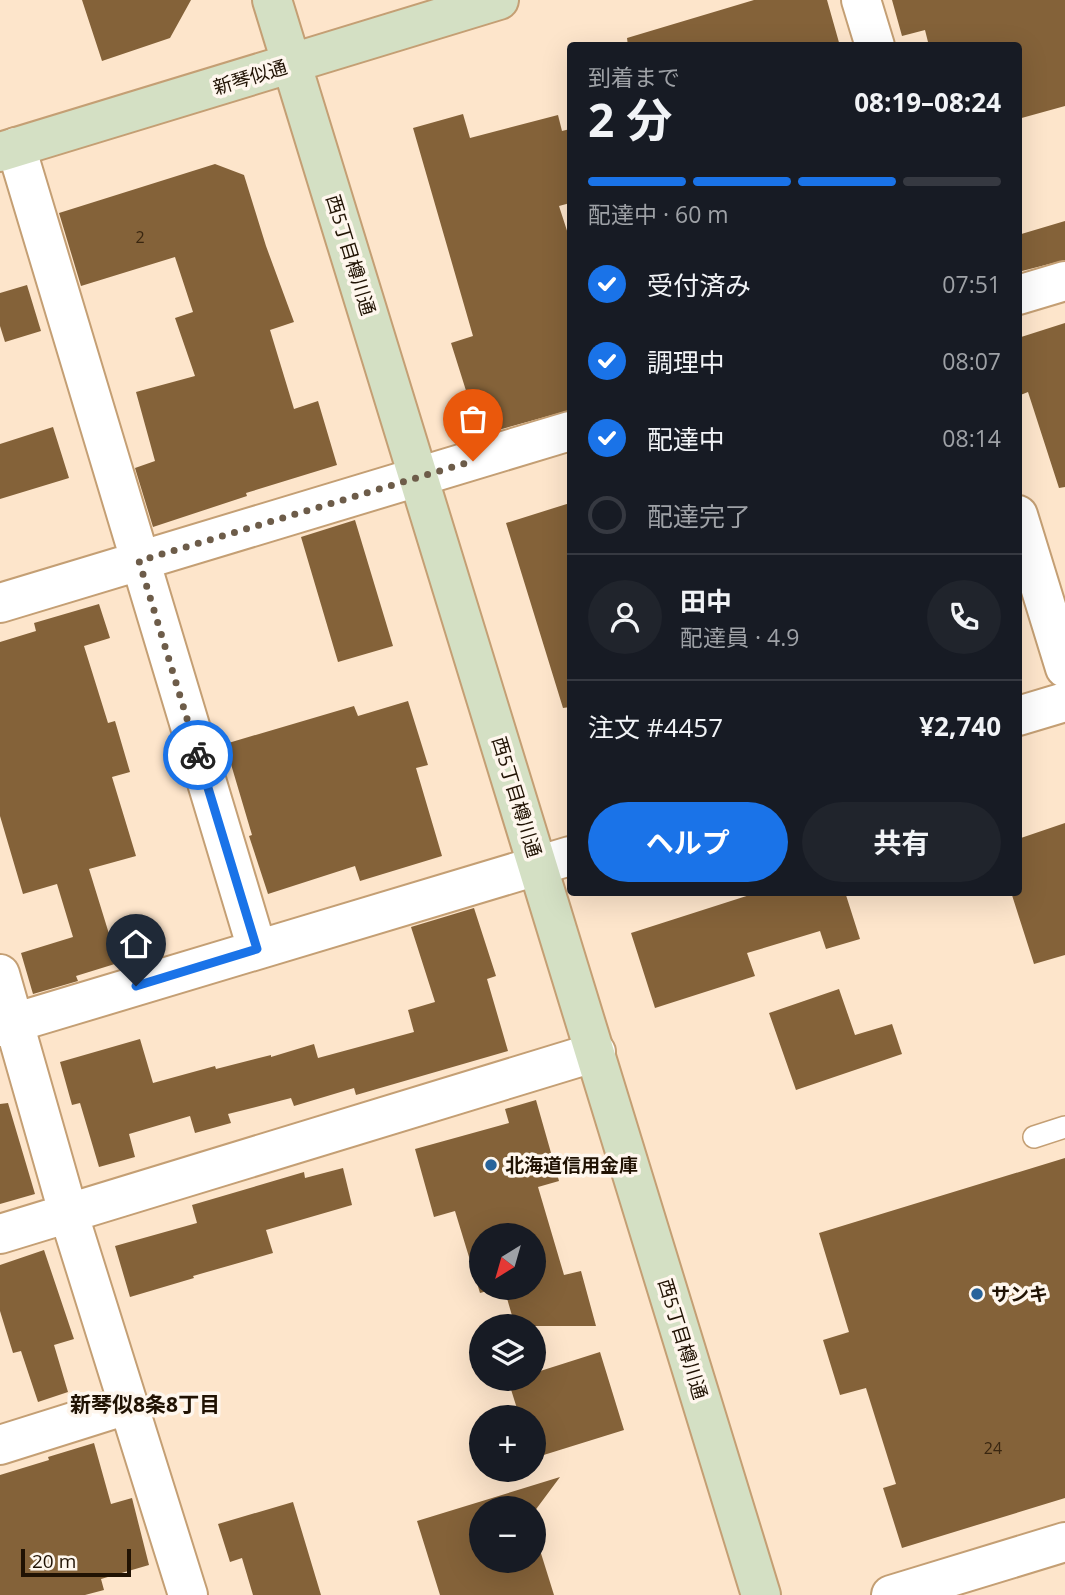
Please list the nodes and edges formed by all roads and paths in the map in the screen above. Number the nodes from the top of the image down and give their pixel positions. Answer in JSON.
{"nodes":[{"id":1,"x":272,"y":0,"type":"edge"},
{"id":2,"x":499,"y":0,"type":"edge"},
{"id":3,"x":861,"y":0,"type":"edge"},
{"id":4,"x":874,"y":42,"type":"edge"},
{"id":5,"x":293,"y":64,"type":"junction"},
{"id":6,"x":8,"y":150,"type":"edge"},
{"id":7,"x":1065,"y":281,"type":"edge"},
{"id":8,"x":1022,"y":294,"type":"edge"},
{"id":9,"x":567,"y":432,"type":"edge"},
{"id":10,"x":420,"y":477,"type":"junction"},
{"id":11,"x":1022,"y":528,"type":"edge"},
{"id":12,"x":139,"y":561,"type":"junction"},
{"id":13,"x":0,"y":603,"type":"edge"},
{"id":14,"x":1065,"y":668,"type":"edge"},
{"id":15,"x":1065,"y":702,"type":"edge"},
{"id":16,"x":1022,"y":715,"type":"edge"},
{"id":17,"x":554,"y":861,"type":"edge"},
{"id":18,"x":257,"y":949,"type":"junction"},
{"id":19,"x":0,"y":974,"type":"edge"},
{"id":20,"x":7,"y":1025,"type":"edge"},
{"id":21,"x":596,"y":1052,"type":"junction"},
{"id":22,"x":1065,"y":1127,"type":"edge"},
{"id":23,"x":1034,"y":1137,"type":"dead end"},
{"id":24,"x":68,"y":1212,"type":"junction"},
{"id":25,"x":0,"y":1234,"type":"edge"},
{"id":26,"x":127,"y":1405,"type":"junction"},
{"id":27,"x":0,"y":1445,"type":"edge"},
{"id":28,"x":1065,"y":1542,"type":"edge"},
{"id":29,"x":184,"y":1594,"type":"edge"},
{"id":30,"x":761,"y":1595,"type":"edge"},
{"id":31,"x":891,"y":1595,"type":"edge"}],
"edges":[{"from":1,"to":5,"type":"main road","name":"西5丁目樽川通"},
{"from":2,"to":5,"type":"main road","name":"新琴似通"},
{"from":3,"to":4,"type":"street"},
{"from":5,"to":6,"type":"main road","name":"新琴似通"},
{"from":5,"to":10,"type":"main road","name":"西5丁目樽川通"},
{"from":6,"to":12,"type":"street"},
{"from":7,"to":8,"type":"street"},
{"from":9,"to":10,"type":"street"},
{"from":10,"to":12,"type":"street"},
{"from":10,"to":17,"type":"main road","name":"西5丁目樽川通"},
{"from":11,"to":14,"type":"street"},
{"from":12,"to":13,"type":"street"},
{"from":12,"to":18,"type":"street"},
{"from":15,"to":16,"type":"street"},
{"from":17,"to":18,"type":"street"},
{"from":17,"to":21,"type":"main road","name":"西5丁目樽川通"},
{"from":18,"to":20,"type":"street"},
{"from":19,"to":20,"type":"street"},
{"from":20,"to":24,"type":"street"},
{"from":21,"to":24,"type":"street"},
{"from":21,"to":30,"type":"main road","name":"西5丁目樽川通"},
{"from":22,"to":23,"type":"lane"},
{"from":24,"to":25,"type":"street"},
{"from":24,"to":26,"type":"street"},
{"from":26,"to":27,"type":"street"},
{"from":26,"to":29,"type":"street"},
{"from":28,"to":31,"type":"street"}]}
